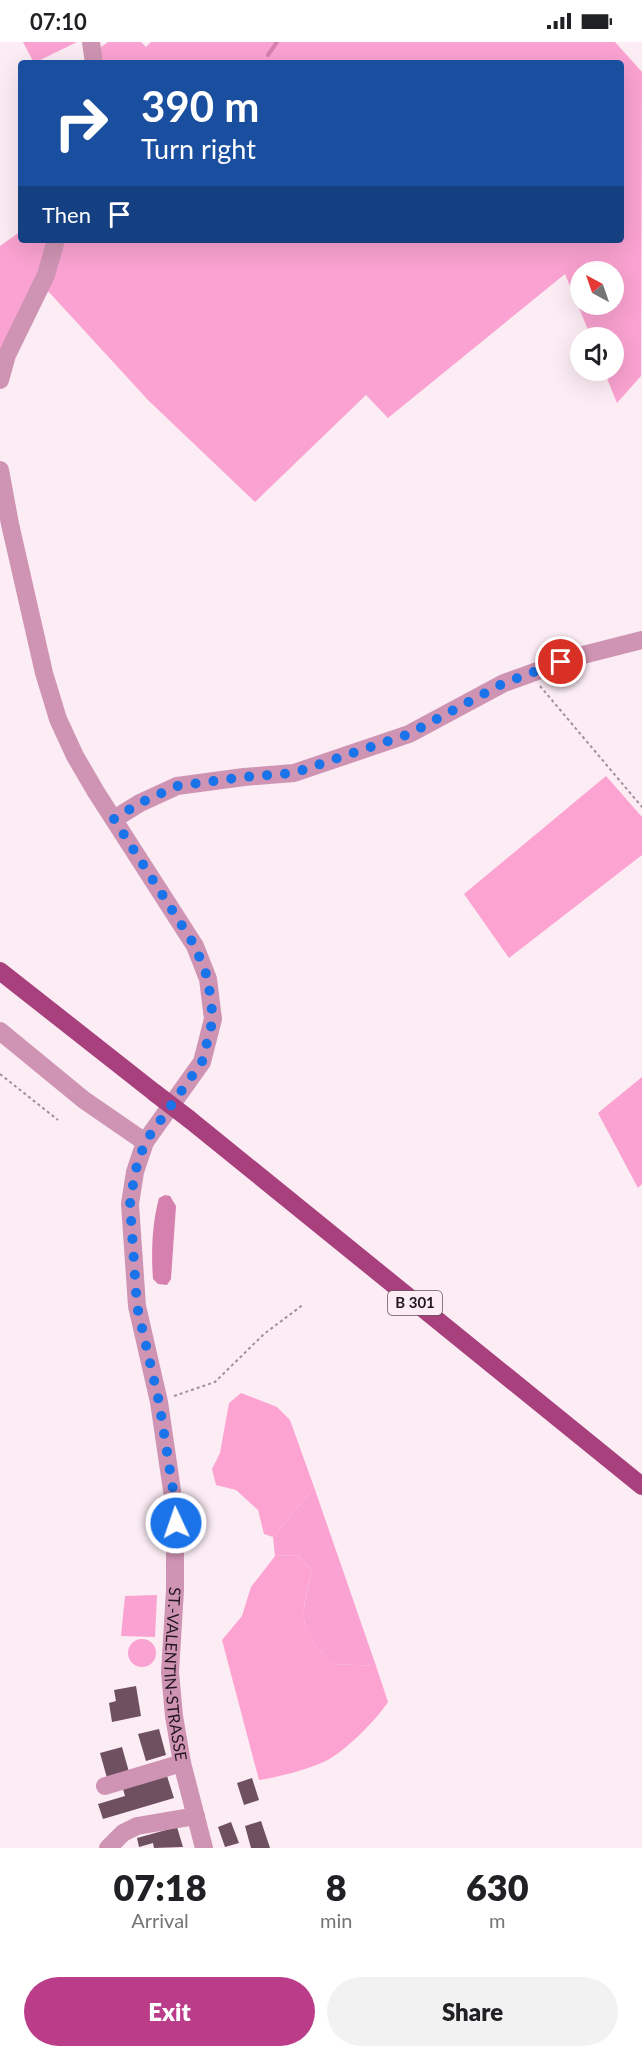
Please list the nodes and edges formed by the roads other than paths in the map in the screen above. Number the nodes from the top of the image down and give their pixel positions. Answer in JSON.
{"nodes":[{"id":1,"x":91,"y":42,"type":"edge"},
{"id":2,"x":94,"y":60,"type":"edge"},
{"id":3,"x":55,"y":243,"type":"edge"},
{"id":4,"x":0,"y":380,"type":"edge"},
{"id":5,"x":0,"y":470,"type":"edge"},
{"id":6,"x":642,"y":640,"type":"edge"},
{"id":7,"x":114,"y":819,"type":"junction"},
{"id":8,"x":0,"y":970,"type":"edge"},
{"id":9,"x":0,"y":1031,"type":"edge"},
{"id":10,"x":145,"y":1142,"type":"junction"},
{"id":11,"x":642,"y":1486,"type":"edge"},
{"id":12,"x":182,"y":1763,"type":"junction"},
{"id":13,"x":105,"y":1786,"type":"dead end"},
{"id":14,"x":196,"y":1816,"type":"junction"},
{"id":15,"x":108,"y":1848,"type":"edge"},
{"id":16,"x":204,"y":1848,"type":"edge"}],
"edges":[{"from":1,"to":2,"type":"street"},
{"from":3,"to":4,"type":"street"},
{"from":5,"to":7,"type":"street","name":"ST.-VALENTIN-STRASSE"},
{"from":6,"to":7,"type":"street"},
{"from":7,"to":10,"type":"street","name":"ST.-VALENTIN-STRASSE"},
{"from":8,"to":11,"type":"main road","number":"B 301","bridge":true},
{"from":9,"to":10,"type":"street"},
{"from":10,"to":12,"type":"street","name":"ST.-VALENTIN-STRASSE"},
{"from":12,"to":13,"type":"street"},
{"from":12,"to":14,"type":"street","name":"ST.-VALENTIN-STRASSE"},
{"from":14,"to":15,"type":"street"},
{"from":14,"to":16,"type":"street","name":"ST.-VALENTIN-STRASSE"}]}
